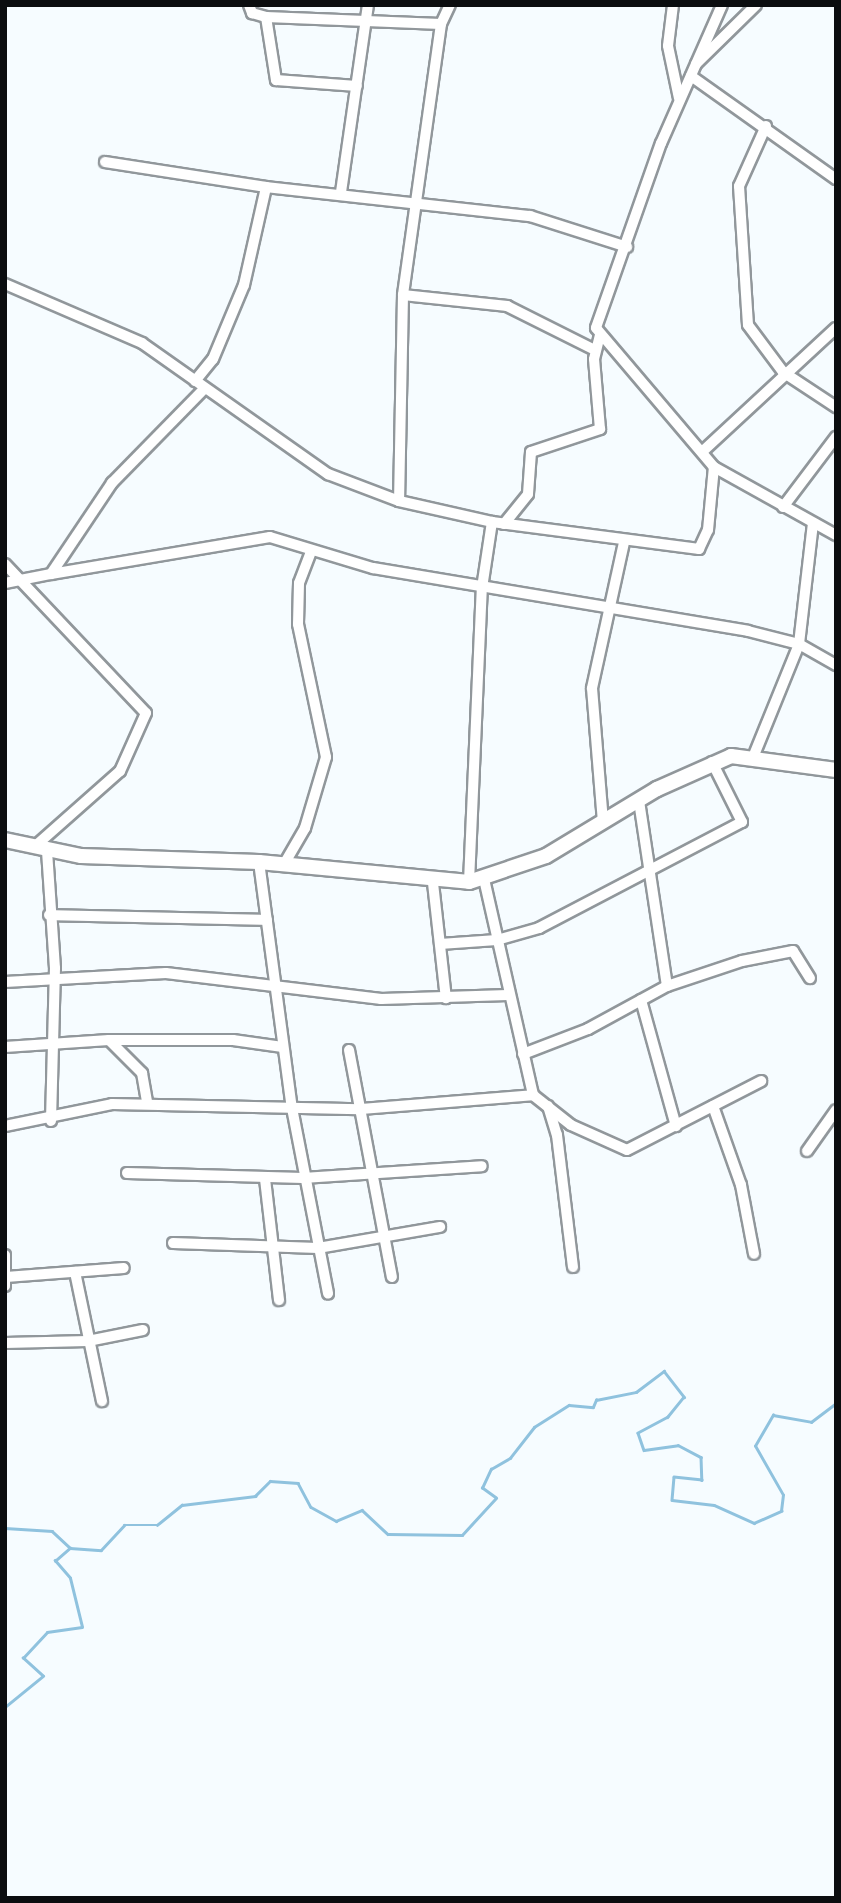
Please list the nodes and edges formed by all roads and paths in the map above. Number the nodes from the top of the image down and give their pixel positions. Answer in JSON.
{"nodes":[{"id":1,"x":249,"y":5,"type":"edge"},
{"id":2,"x":368,"y":5,"type":"edge"},
{"id":3,"x":450,"y":5,"type":"edge"},
{"id":4,"x":673,"y":5,"type":"edge"},
{"id":5,"x":722,"y":5,"type":"edge"},
{"id":6,"x":756,"y":5,"type":"edge"},
{"id":7,"x":266,"y":17,"type":"junction"},
{"id":8,"x":366,"y":18,"type":"junction"},
{"id":9,"x":441,"y":24,"type":"junction"},
{"id":10,"x":696,"y":65,"type":"junction"},
{"id":11,"x":691,"y":76,"type":"junction"},
{"id":12,"x":357,"y":86,"type":"junction"},
{"id":13,"x":679,"y":97,"type":"junction"},
{"id":14,"x":766,"y":126,"type":"junction"},
{"id":15,"x":105,"y":162,"type":"dead end"},
{"id":16,"x":836,"y":179,"type":"edge"},
{"id":17,"x":266,"y":187,"type":"junction"},
{"id":18,"x":341,"y":192,"type":"junction"},
{"id":19,"x":418,"y":206,"type":"junction"},
{"id":20,"x":627,"y":247,"type":"junction"},
{"id":21,"x":5,"y":284,"type":"edge"},
{"id":22,"x":403,"y":295,"type":"junction"},
{"id":23,"x":836,"y":328,"type":"edge"},
{"id":24,"x":600,"y":335,"type":"junction"},
{"id":25,"x":595,"y":350,"type":"junction"},
{"id":26,"x":783,"y":372,"type":"junction"},
{"id":27,"x":195,"y":381,"type":"junction"},
{"id":28,"x":203,"y":390,"type":"junction"},
{"id":29,"x":836,"y":407,"type":"edge"},
{"id":30,"x":836,"y":437,"type":"edge"},
{"id":31,"x":703,"y":450,"type":"junction"},
{"id":32,"x":714,"y":467,"type":"junction"},
{"id":33,"x":399,"y":501,"type":"junction"},
{"id":34,"x":783,"y":507,"type":"junction"},
{"id":35,"x":492,"y":522,"type":"junction"},
{"id":36,"x":813,"y":523,"type":"junction"},
{"id":37,"x":504,"y":524,"type":"junction"},
{"id":38,"x":836,"y":536,"type":"edge"},
{"id":39,"x":624,"y":542,"type":"junction"},
{"id":40,"x":310,"y":554,"type":"junction"},
{"id":41,"x":5,"y":565,"type":"edge"},
{"id":42,"x":51,"y":574,"type":"junction"},
{"id":43,"x":10,"y":581,"type":"edge"},
{"id":44,"x":482,"y":588,"type":"junction"},
{"id":45,"x":612,"y":608,"type":"junction"},
{"id":46,"x":799,"y":644,"type":"junction"},
{"id":47,"x":836,"y":665,"type":"edge"},
{"id":48,"x":754,"y":755,"type":"junction"},
{"id":49,"x":712,"y":762,"type":"junction"},
{"id":50,"x":836,"y":769,"type":"edge"},
{"id":51,"x":639,"y":801,"type":"junction"},
{"id":52,"x":603,"y":822,"type":"junction"},
{"id":53,"x":5,"y":840,"type":"edge"},
{"id":54,"x":39,"y":850,"type":"junction"},
{"id":55,"x":259,"y":862,"type":"junction"},
{"id":56,"x":283,"y":866,"type":"junction"},
{"id":57,"x":648,"y":874,"type":"junction"},
{"id":58,"x":484,"y":879,"type":"junction"},
{"id":59,"x":469,"y":882,"type":"junction"},
{"id":60,"x":433,"y":883,"type":"junction"},
{"id":61,"x":49,"y":915,"type":"junction"},
{"id":62,"x":267,"y":920,"type":"junction"},
{"id":63,"x":497,"y":940,"type":"junction"},
{"id":64,"x":440,"y":944,"type":"junction"},
{"id":65,"x":52,"y":977,"type":"junction"},
{"id":66,"x":810,"y":978,"type":"dead end"},
{"id":67,"x":5,"y":982,"type":"edge"},
{"id":68,"x":274,"y":983,"type":"junction"},
{"id":69,"x":667,"y":986,"type":"junction"},
{"id":70,"x":508,"y":995,"type":"junction"},
{"id":71,"x":446,"y":998,"type":"junction"},
{"id":72,"x":641,"y":1000,"type":"junction"},
{"id":73,"x":109,"y":1040,"type":"junction"},
{"id":74,"x":49,"y":1043,"type":"junction"},
{"id":75,"x":5,"y":1047,"type":"edge"},
{"id":76,"x":283,"y":1047,"type":"junction"},
{"id":77,"x":349,"y":1050,"type":"dead end"},
{"id":78,"x":523,"y":1054,"type":"junction"},
{"id":79,"x":761,"y":1081,"type":"dead end"},
{"id":80,"x":533,"y":1094,"type":"junction"},
{"id":81,"x":147,"y":1102,"type":"junction"},
{"id":82,"x":546,"y":1102,"type":"junction"},
{"id":83,"x":713,"y":1106,"type":"junction"},
{"id":84,"x":292,"y":1108,"type":"junction"},
{"id":85,"x":360,"y":1109,"type":"junction"},
{"id":86,"x":836,"y":1110,"type":"edge"},
{"id":87,"x":51,"y":1121,"type":"junction"},
{"id":88,"x":5,"y":1126,"type":"edge"},
{"id":89,"x":676,"y":1126,"type":"junction"},
{"id":90,"x":807,"y":1151,"type":"dead end"},
{"id":91,"x":482,"y":1166,"type":"dead end"},
{"id":92,"x":127,"y":1173,"type":"dead end"},
{"id":93,"x":371,"y":1173,"type":"junction"},
{"id":94,"x":303,"y":1178,"type":"junction"},
{"id":95,"x":265,"y":1179,"type":"junction"},
{"id":96,"x":440,"y":1227,"type":"dead end"},
{"id":97,"x":386,"y":1239,"type":"junction"},
{"id":98,"x":173,"y":1243,"type":"dead end"},
{"id":99,"x":318,"y":1248,"type":"junction"},
{"id":100,"x":275,"y":1249,"type":"junction"},
{"id":101,"x":754,"y":1254,"type":"dead end"},
{"id":102,"x":5,"y":1255,"type":"edge"},
{"id":103,"x":573,"y":1267,"type":"dead end"},
{"id":104,"x":124,"y":1268,"type":"dead end"},
{"id":105,"x":75,"y":1272,"type":"junction"},
{"id":106,"x":392,"y":1277,"type":"dead end"},
{"id":107,"x":6,"y":1282,"type":"edge"},
{"id":108,"x":328,"y":1294,"type":"dead end"},
{"id":109,"x":279,"y":1300,"type":"dead end"},
{"id":110,"x":143,"y":1330,"type":"dead end"},
{"id":111,"x":88,"y":1341,"type":"junction"},
{"id":112,"x":5,"y":1343,"type":"edge"},
{"id":113,"x":102,"y":1401,"type":"dead end"}],
"edges":[{"from":1,"to":7,"type":"street"},
{"from":2,"to":8,"type":"street"},
{"from":3,"to":9,"type":"street"},
{"from":4,"to":13,"type":"street"},
{"from":5,"to":10,"type":"street"},
{"from":6,"to":10,"type":"street"},
{"from":7,"to":8,"type":"street"},
{"from":7,"to":12,"type":"street"},
{"from":8,"to":9,"type":"street"},
{"from":8,"to":12,"type":"street"},
{"from":9,"to":19,"type":"street"},
{"from":10,"to":11,"type":"street"},
{"from":11,"to":13,"type":"street"},
{"from":11,"to":14,"type":"street"},
{"from":12,"to":18,"type":"street"},
{"from":13,"to":20,"type":"street"},
{"from":14,"to":16,"type":"street"},
{"from":14,"to":26,"type":"street"},
{"from":15,"to":17,"type":"street"},
{"from":17,"to":18,"type":"street"},
{"from":17,"to":27,"type":"street"},
{"from":18,"to":19,"type":"street"},
{"from":19,"to":20,"type":"street"},
{"from":19,"to":22,"type":"street"},
{"from":20,"to":24,"type":"street"},
{"from":21,"to":27,"type":"street"},
{"from":22,"to":25,"type":"street"},
{"from":22,"to":33,"type":"street"},
{"from":23,"to":26,"type":"street"},
{"from":24,"to":25,"type":"street"},
{"from":24,"to":31,"type":"street"},
{"from":25,"to":37,"type":"street"},
{"from":26,"to":29,"type":"street"},
{"from":26,"to":31,"type":"street"},
{"from":27,"to":28,"type":"street"},
{"from":28,"to":33,"type":"street"},
{"from":28,"to":42,"type":"street"},
{"from":30,"to":34,"type":"street"},
{"from":31,"to":32,"type":"street"},
{"from":32,"to":34,"type":"street"},
{"from":32,"to":39,"type":"street"},
{"from":33,"to":35,"type":"street"},
{"from":34,"to":36,"type":"street"},
{"from":35,"to":37,"type":"street"},
{"from":35,"to":44,"type":"street"},
{"from":36,"to":38,"type":"street"},
{"from":36,"to":46,"type":"street"},
{"from":37,"to":39,"type":"street"},
{"from":39,"to":45,"type":"street"},
{"from":40,"to":42,"type":"street"},
{"from":40,"to":44,"type":"street"},
{"from":40,"to":56,"type":"street"},
{"from":41,"to":43,"type":"street"},
{"from":42,"to":43,"type":"street"},
{"from":43,"to":54,"type":"street"},
{"from":44,"to":45,"type":"street"},
{"from":44,"to":59,"type":"street"},
{"from":45,"to":46,"type":"street"},
{"from":45,"to":52,"type":"street"},
{"from":46,"to":47,"type":"street"},
{"from":46,"to":48,"type":"street"},
{"from":48,"to":49,"type":"street"},
{"from":48,"to":50,"type":"street"},
{"from":49,"to":51,"type":"street"},
{"from":49,"to":57,"type":"street"},
{"from":51,"to":52,"type":"street"},
{"from":51,"to":57,"type":"street"},
{"from":52,"to":58,"type":"street"},
{"from":53,"to":54,"type":"street"},
{"from":54,"to":55,"type":"street"},
{"from":54,"to":61,"type":"street"},
{"from":55,"to":56,"type":"street"},
{"from":55,"to":62,"type":"street"},
{"from":56,"to":60,"type":"street"},
{"from":57,"to":63,"type":"street"},
{"from":57,"to":69,"type":"street"},
{"from":58,"to":59,"type":"street"},
{"from":58,"to":63,"type":"street"},
{"from":59,"to":60,"type":"street"},
{"from":60,"to":64,"type":"street"},
{"from":61,"to":62,"type":"street"},
{"from":61,"to":65,"type":"street"},
{"from":62,"to":68,"type":"street"},
{"from":63,"to":64,"type":"street"},
{"from":63,"to":70,"type":"street"},
{"from":64,"to":71,"type":"street"},
{"from":65,"to":67,"type":"street"},
{"from":65,"to":68,"type":"street"},
{"from":65,"to":74,"type":"street"},
{"from":66,"to":69,"type":"street"},
{"from":68,"to":71,"type":"street"},
{"from":68,"to":76,"type":"street"},
{"from":69,"to":72,"type":"street"},
{"from":70,"to":71,"type":"street"},
{"from":70,"to":78,"type":"street"},
{"from":72,"to":78,"type":"street"},
{"from":72,"to":89,"type":"street"},
{"from":73,"to":74,"type":"street"},
{"from":73,"to":76,"type":"street"},
{"from":73,"to":81,"type":"street"},
{"from":74,"to":75,"type":"street"},
{"from":74,"to":87,"type":"street"},
{"from":76,"to":84,"type":"street"},
{"from":77,"to":85,"type":"street"},
{"from":78,"to":80,"type":"street"},
{"from":79,"to":83,"type":"street"},
{"from":80,"to":82,"type":"street"},
{"from":80,"to":85,"type":"street"},
{"from":81,"to":84,"type":"street"},
{"from":81,"to":87,"type":"street"},
{"from":82,"to":89,"type":"street"},
{"from":82,"to":103,"type":"street"},
{"from":83,"to":89,"type":"street"},
{"from":83,"to":101,"type":"street"},
{"from":84,"to":85,"type":"street"},
{"from":84,"to":94,"type":"street"},
{"from":85,"to":93,"type":"street"},
{"from":86,"to":90,"type":"street"},
{"from":87,"to":88,"type":"street"},
{"from":91,"to":93,"type":"street"},
{"from":92,"to":95,"type":"street"},
{"from":93,"to":94,"type":"street"},
{"from":93,"to":97,"type":"street"},
{"from":94,"to":95,"type":"street"},
{"from":94,"to":99,"type":"street"},
{"from":95,"to":100,"type":"street"},
{"from":96,"to":97,"type":"street"},
{"from":97,"to":99,"type":"street"},
{"from":97,"to":106,"type":"street"},
{"from":98,"to":100,"type":"street"},
{"from":99,"to":100,"type":"street"},
{"from":99,"to":108,"type":"street"},
{"from":100,"to":109,"type":"street"},
{"from":102,"to":107,"type":"street"},
{"from":104,"to":105,"type":"street"},
{"from":105,"to":107,"type":"street"},
{"from":105,"to":111,"type":"street"},
{"from":110,"to":111,"type":"street"},
{"from":111,"to":112,"type":"street"},
{"from":111,"to":113,"type":"street"}]}
